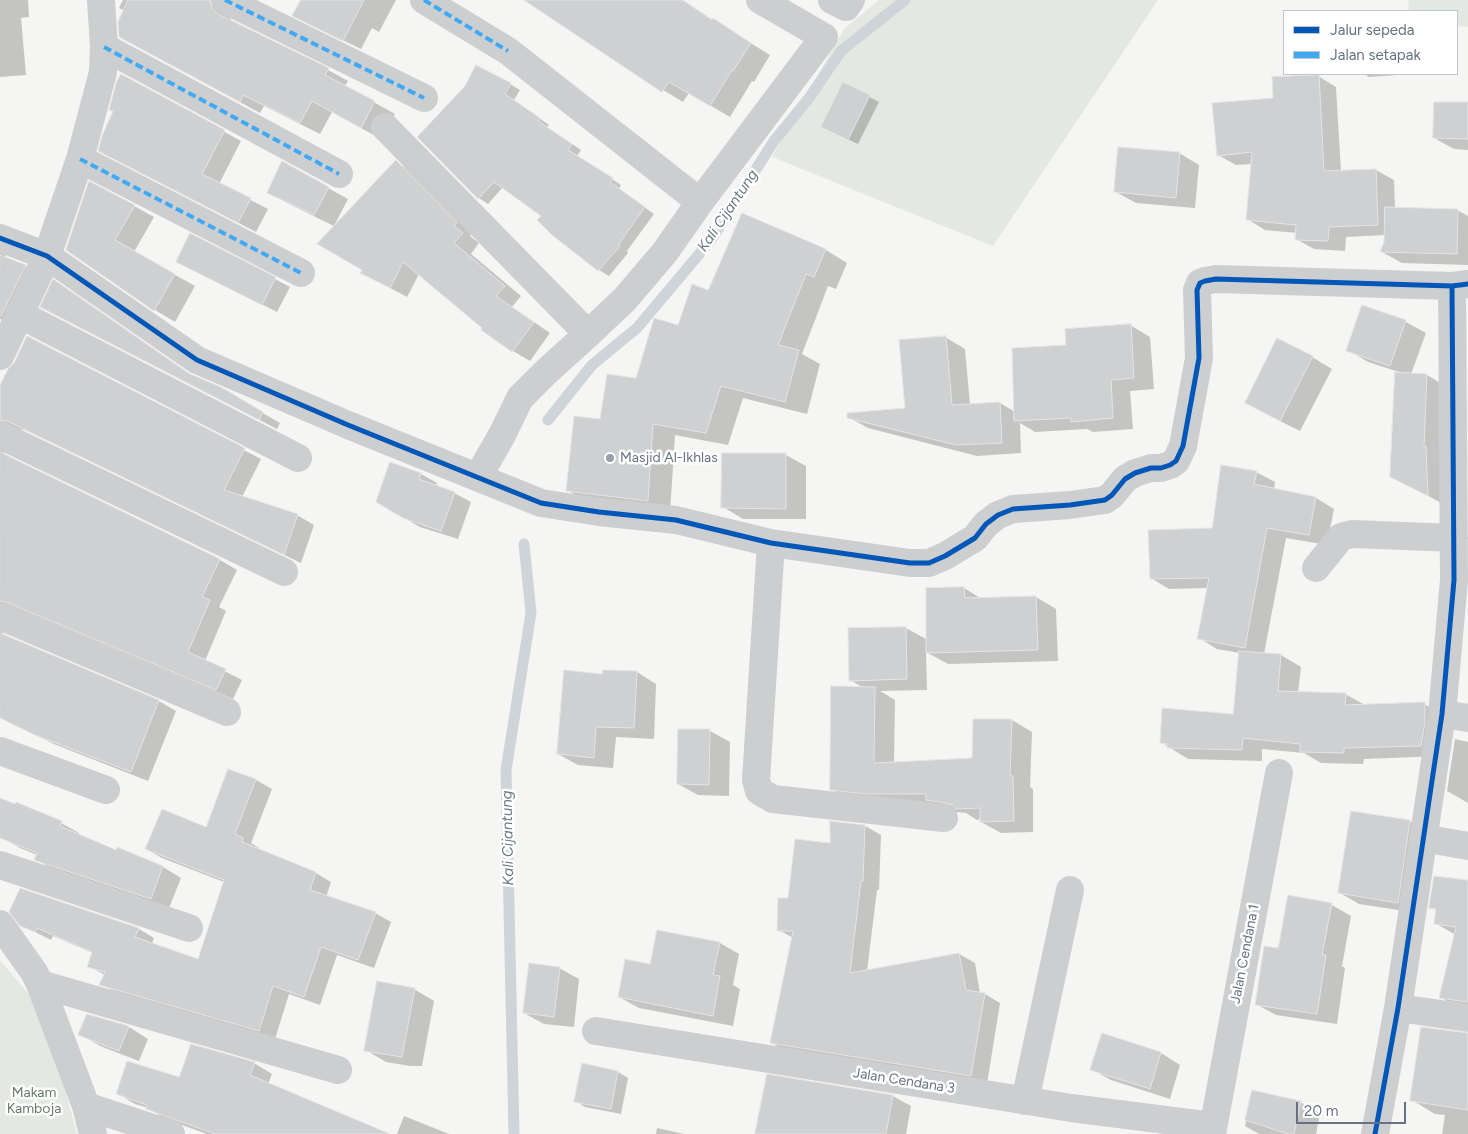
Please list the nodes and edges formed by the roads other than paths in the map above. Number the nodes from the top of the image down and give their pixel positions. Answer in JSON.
{"nodes":[{"id":1,"x":102,"y":0,"type":"edge"},
{"id":2,"x":224,"y":0,"type":"edge"},
{"id":3,"x":424,"y":0,"type":"edge"},
{"id":4,"x":760,"y":0,"type":"edge"},
{"id":5,"x":832,"y":0,"type":"edge"},
{"id":6,"x":851,"y":0,"type":"edge"},
{"id":7,"x":104,"y":48,"type":"junction"},
{"id":8,"x":424,"y":98,"type":"dead end"},
{"id":9,"x":385,"y":127,"type":"dead end"},
{"id":10,"x":80,"y":159,"type":"junction"},
{"id":11,"x":339,"y":174,"type":"dead end"},
{"id":12,"x":700,"y":202,"type":"junction"},
{"id":13,"x":0,"y":238,"type":"edge"},
{"id":14,"x":47,"y":256,"type":"junction"},
{"id":15,"x":301,"y":274,"type":"dead end"},
{"id":16,"x":1460,"y":285,"type":"edge"},
{"id":17,"x":20,"y":314,"type":"junction"},
{"id":18,"x":588,"y":334,"type":"junction"},
{"id":19,"x":0,"y":356,"type":"edge"},
{"id":20,"x":0,"y":435,"type":"edge"},
{"id":21,"x":298,"y":458,"type":"dead end"},
{"id":22,"x":487,"y":481,"type":"junction"},
{"id":23,"x":1454,"y":538,"type":"junction"},
{"id":24,"x":771,"y":543,"type":"junction"},
{"id":25,"x":1316,"y":568,"type":"dead end"},
{"id":26,"x":284,"y":572,"type":"dead end"},
{"id":27,"x":1461,"y":581,"type":"edge"},
{"id":28,"x":0,"y":616,"type":"edge"},
{"id":29,"x":227,"y":712,"type":"dead end"},
{"id":30,"x":1455,"y":716,"type":"edge"},
{"id":31,"x":0,"y":751,"type":"edge"},
{"id":32,"x":1279,"y":773,"type":"dead end"},
{"id":33,"x":106,"y":790,"type":"dead end"},
{"id":34,"x":944,"y":818,"type":"dead end"},
{"id":35,"x":1423,"y":838,"type":"junction"},
{"id":36,"x":1468,"y":846,"type":"edge"},
{"id":37,"x":0,"y":866,"type":"edge"},
{"id":38,"x":1070,"y":890,"type":"dead end"},
{"id":39,"x":0,"y":924,"type":"edge"},
{"id":40,"x":189,"y":928,"type":"dead end"},
{"id":41,"x":40,"y":984,"type":"junction"},
{"id":42,"x":1398,"y":1008,"type":"junction"},
{"id":43,"x":1468,"y":1018,"type":"edge"},
{"id":44,"x":596,"y":1031,"type":"dead end"},
{"id":45,"x":338,"y":1070,"type":"dead end"},
{"id":46,"x":1025,"y":1101,"type":"junction"},
{"id":47,"x":86,"y":1106,"type":"junction"},
{"id":48,"x":1212,"y":1130,"type":"edge"},
{"id":49,"x":93,"y":1134,"type":"edge"},
{"id":50,"x":170,"y":1134,"type":"edge"},
{"id":51,"x":1375,"y":1134,"type":"edge"}],
"edges":[{"from":1,"to":7,"type":"street"},
{"from":2,"to":8,"type":"street"},
{"from":3,"to":12,"type":"street"},
{"from":4,"to":12,"type":"street"},
{"from":5,"to":6,"type":"street"},
{"from":7,"to":10,"type":"street"},
{"from":7,"to":11,"type":"street"},
{"from":9,"to":18,"type":"street"},
{"from":10,"to":14,"type":"street"},
{"from":10,"to":15,"type":"street"},
{"from":12,"to":18,"type":"street"},
{"from":13,"to":14,"type":"street"},
{"from":14,"to":17,"type":"street"},
{"from":14,"to":22,"type":"street"},
{"from":16,"to":23,"type":"street"},
{"from":16,"to":24,"type":"street"},
{"from":17,"to":19,"type":"street"},
{"from":17,"to":21,"type":"street"},
{"from":18,"to":22,"type":"street"},
{"from":20,"to":26,"type":"street"},
{"from":22,"to":24,"type":"street"},
{"from":23,"to":25,"type":"street"},
{"from":23,"to":27,"type":"street"},
{"from":24,"to":34,"type":"street"},
{"from":27,"to":30,"type":"street"},
{"from":28,"to":29,"type":"street"},
{"from":30,"to":35,"type":"street"},
{"from":31,"to":33,"type":"street"},
{"from":32,"to":48,"type":"street","name":"Jalan Cendana 1"},
{"from":35,"to":36,"type":"street"},
{"from":35,"to":42,"type":"street"},
{"from":37,"to":40,"type":"street"},
{"from":38,"to":46,"type":"street"},
{"from":39,"to":41,"type":"street"},
{"from":41,"to":45,"type":"street"},
{"from":41,"to":47,"type":"street"},
{"from":42,"to":43,"type":"street"},
{"from":42,"to":51,"type":"street"},
{"from":44,"to":46,"type":"street","name":"Jalan Cendana 3"},
{"from":46,"to":48,"type":"street","name":"Jalan Cendana 3"},
{"from":47,"to":49,"type":"street"},
{"from":47,"to":50,"type":"street"}]}
